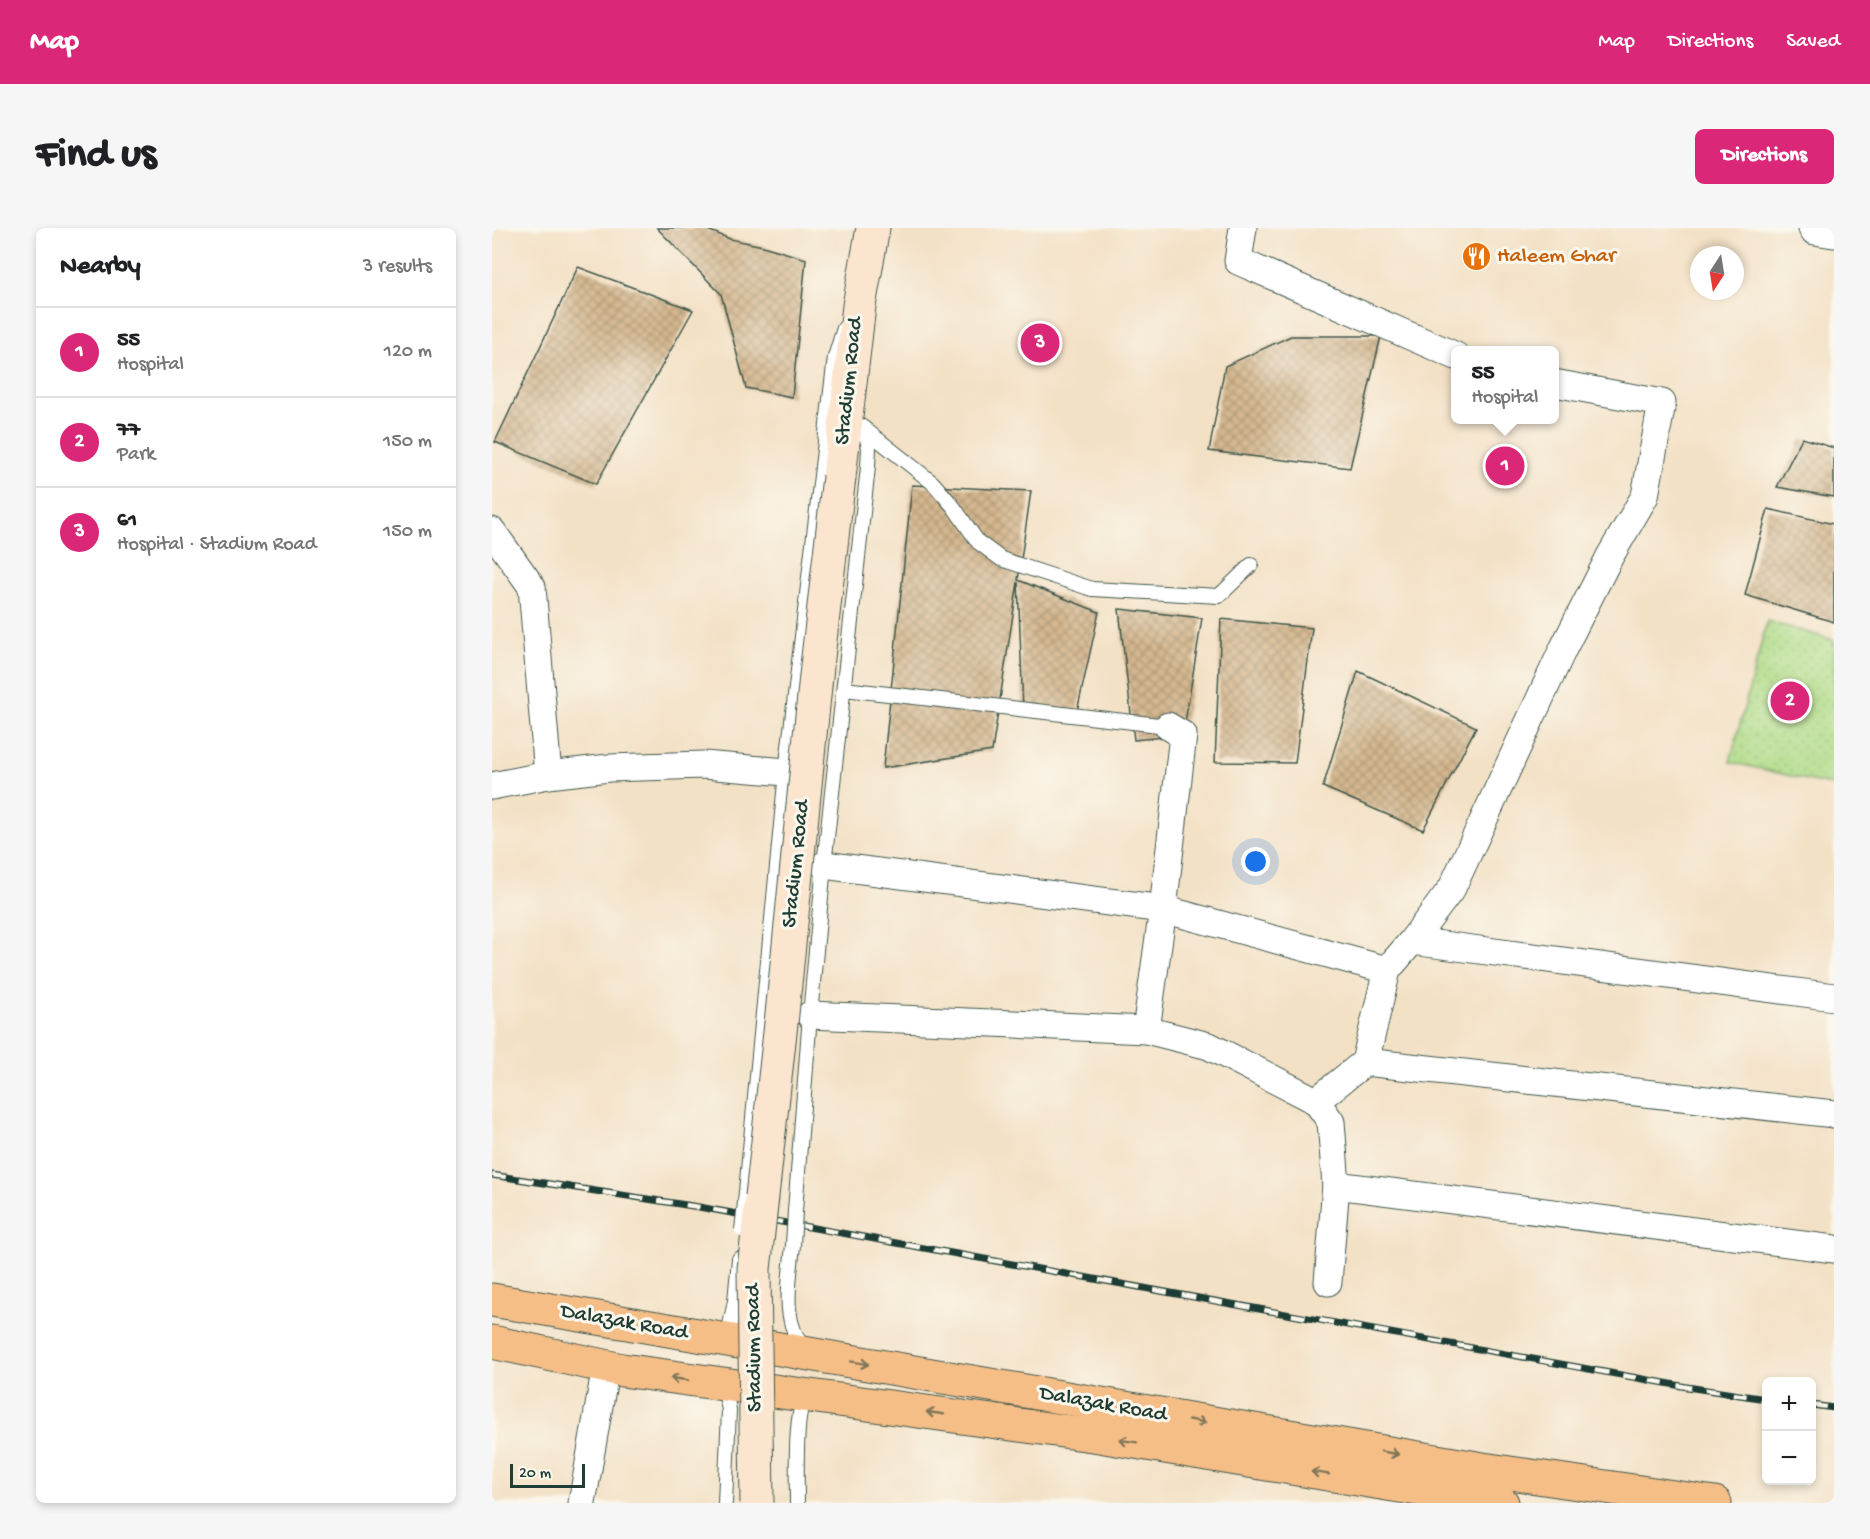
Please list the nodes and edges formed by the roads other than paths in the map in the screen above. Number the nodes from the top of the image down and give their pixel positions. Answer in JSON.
{"nodes":[{"id":1,"x":873,"y":228,"type":"edge"},
{"id":2,"x":1243,"y":228,"type":"edge"},
{"id":3,"x":1815,"y":228,"type":"edge"},
{"id":4,"x":1834,"y":231,"type":"edge"},
{"id":5,"x":861,"y":295,"type":"junction"},
{"id":6,"x":1451,"y":354,"type":"edge"},
{"id":7,"x":1559,"y":384,"type":"edge"},
{"id":8,"x":856,"y":423,"type":"junction"},
{"id":9,"x":492,"y":531,"type":"edge"},
{"id":10,"x":1251,"y":565,"type":"dead end"},
{"id":11,"x":844,"y":689,"type":"junction"},
{"id":12,"x":1168,"y":726,"type":"joint"},
{"id":13,"x":786,"y":772,"type":"junction"},
{"id":14,"x":548,"y":775,"type":"junction"},
{"id":15,"x":492,"y":786,"type":"edge"},
{"id":16,"x":824,"y":865,"type":"junction"},
{"id":17,"x":1163,"y":909,"type":"junction"},
{"id":18,"x":1412,"y":941,"type":"junction"},
{"id":19,"x":1387,"y":970,"type":"junction"},
{"id":20,"x":1834,"y":997,"type":"edge"},
{"id":21,"x":810,"y":1015,"type":"junction"},
{"id":22,"x":1146,"y":1030,"type":"junction"},
{"id":23,"x":1365,"y":1062,"type":"junction"},
{"id":24,"x":1316,"y":1101,"type":"junction"},
{"id":25,"x":1834,"y":1114,"type":"edge"},
{"id":26,"x":1336,"y":1185,"type":"junction"},
{"id":27,"x":1834,"y":1249,"type":"edge"},
{"id":28,"x":1328,"y":1282,"type":"dead end"},
{"id":29,"x":492,"y":1300,"type":"edge"},
{"id":30,"x":727,"y":1340,"type":"junction"},
{"id":31,"x":492,"y":1342,"type":"edge"},
{"id":32,"x":810,"y":1355,"type":"junction"},
{"id":33,"x":606,"y":1366,"type":"junction"},
{"id":34,"x":723,"y":1384,"type":"junction"},
{"id":35,"x":807,"y":1395,"type":"junction"},
{"id":36,"x":582,"y":1503,"type":"edge"},
{"id":37,"x":725,"y":1503,"type":"edge"},
{"id":38,"x":757,"y":1503,"type":"edge"},
{"id":39,"x":797,"y":1503,"type":"edge"},
{"id":40,"x":1502,"y":1503,"type":"edge"},
{"id":41,"x":1715,"y":1503,"type":"edge"}],
"edges":[{"from":1,"to":5,"type":"main road","name":"Stadium Road"},
{"from":2,"to":6,"type":"street"},
{"from":3,"to":4,"type":"street"},
{"from":5,"to":8,"type":"main road","name":"Stadium Road"},
{"from":5,"to":13,"type":"lane"},
{"from":7,"to":18,"type":"street"},
{"from":8,"to":10,"type":"lane"},
{"from":8,"to":11,"type":"lane"},
{"from":8,"to":38,"type":"main road","name":"Stadium Road","bridge":true},
{"from":9,"to":14,"type":"street"},
{"from":11,"to":12,"type":"lane"},
{"from":11,"to":16,"type":"lane"},
{"from":12,"to":17,"type":"street"},
{"from":13,"to":14,"type":"street"},
{"from":13,"to":30,"type":"lane","bridge":true},
{"from":14,"to":15,"type":"street"},
{"from":16,"to":17,"type":"street"},
{"from":16,"to":21,"type":"lane"},
{"from":17,"to":19,"type":"street"},
{"from":17,"to":22,"type":"street"},
{"from":18,"to":19,"type":"street"},
{"from":18,"to":20,"type":"street"},
{"from":19,"to":23,"type":"street"},
{"from":21,"to":22,"type":"street"},
{"from":21,"to":32,"type":"lane","bridge":true},
{"from":22,"to":24,"type":"street"},
{"from":23,"to":24,"type":"street"},
{"from":23,"to":25,"type":"street"},
{"from":24,"to":26,"type":"street"},
{"from":26,"to":27,"type":"street"},
{"from":26,"to":28,"type":"street"},
{"from":29,"to":30,"type":"main road","name":"Dalazak Road"},
{"from":30,"to":32,"type":"main road","name":"Dalazak Road"},
{"from":31,"to":33,"type":"main road","name":"Dalazak Road"},
{"from":32,"to":41,"type":"main road","name":"Dalazak Road","one_way":true},
{"from":34,"to":33,"type":"main road","name":"Dalazak Road","one_way":true},
{"from":33,"to":36,"type":"street"},
{"from":34,"to":35,"type":"main road","name":"Dalazak Road"},
{"from":34,"to":37,"type":"lane"},
{"from":35,"to":39,"type":"lane"},
{"from":40,"to":35,"type":"main road","name":"Dalazak Road","one_way":true}]}
